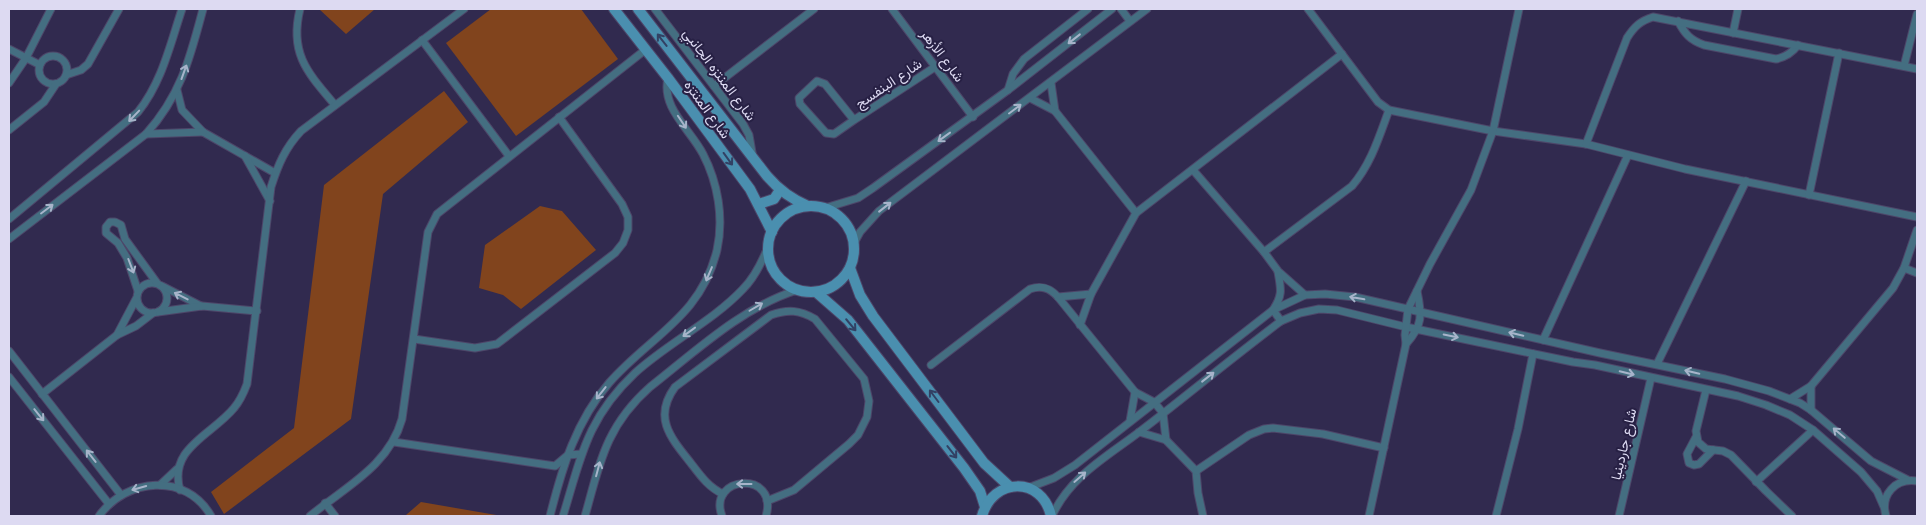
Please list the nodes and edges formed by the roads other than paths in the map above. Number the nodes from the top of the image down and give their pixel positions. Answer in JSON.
{"nodes":[{"id":1,"x":51,"y":9,"type":"edge"},
{"id":2,"x":119,"y":9,"type":"edge"},
{"id":3,"x":182,"y":9,"type":"edge"},
{"id":4,"x":203,"y":9,"type":"edge"},
{"id":5,"x":300,"y":9,"type":"edge"},
{"id":6,"x":464,"y":9,"type":"edge"},
{"id":7,"x":614,"y":9,"type":"edge"},
{"id":8,"x":638,"y":9,"type":"edge"},
{"id":9,"x":655,"y":9,"type":"edge"},
{"id":10,"x":814,"y":9,"type":"edge"},
{"id":11,"x":892,"y":9,"type":"edge"},
{"id":12,"x":1088,"y":9,"type":"edge"},
{"id":13,"x":1112,"y":9,"type":"edge"},
{"id":14,"x":1121,"y":9,"type":"edge"},
{"id":15,"x":1147,"y":9,"type":"edge"},
{"id":16,"x":1308,"y":9,"type":"edge"},
{"id":17,"x":1519,"y":9,"type":"edge"},
{"id":18,"x":1738,"y":9,"type":"edge"},
{"id":19,"x":1917,"y":14,"type":"edge"},
{"id":20,"x":1130,"y":21,"type":"junction"},
{"id":21,"x":1678,"y":21,"type":"junction"},
{"id":22,"x":1733,"y":33,"type":"junction"},
{"id":23,"x":422,"y":40,"type":"junction"},
{"id":24,"x":1798,"y":45,"type":"junction"},
{"id":25,"x":9,"y":49,"type":"edge"},
{"id":26,"x":645,"y":50,"type":"junction"},
{"id":27,"x":1839,"y":53,"type":"junction"},
{"id":28,"x":1342,"y":54,"type":"junction"},
{"id":29,"x":26,"y":58,"type":"junction"},
{"id":30,"x":40,"y":65,"type":"junction"},
{"id":31,"x":682,"y":66,"type":"junction"},
{"id":32,"x":1904,"y":66,"type":"junction"},
{"id":33,"x":935,"y":67,"type":"junction"},
{"id":34,"x":1917,"y":70,"type":"edge"},
{"id":35,"x":66,"y":75,"type":"junction"},
{"id":36,"x":668,"y":78,"type":"junction"},
{"id":37,"x":1051,"y":83,"type":"junction"},
{"id":38,"x":9,"y":84,"type":"edge"},
{"id":39,"x":56,"y":84,"type":"junction"},
{"id":40,"x":714,"y":86,"type":"junction"},
{"id":41,"x":177,"y":90,"type":"junction"},
{"id":42,"x":1008,"y":90,"type":"junction"},
{"id":43,"x":1030,"y":98,"type":"junction"},
{"id":44,"x":335,"y":105,"type":"junction"},
{"id":45,"x":1389,"y":110,"type":"junction"},
{"id":46,"x":1055,"y":111,"type":"junction"},
{"id":47,"x":559,"y":117,"type":"junction"},
{"id":48,"x":973,"y":117,"type":"junction"},
{"id":49,"x":854,"y":120,"type":"junction"},
{"id":50,"x":9,"y":130,"type":"edge"},
{"id":51,"x":1494,"y":131,"type":"junction"},
{"id":52,"x":203,"y":132,"type":"junction"},
{"id":53,"x":146,"y":134,"type":"junction"},
{"id":54,"x":1586,"y":144,"type":"junction"},
{"id":55,"x":1628,"y":155,"type":"junction"},
{"id":56,"x":245,"y":156,"type":"junction"},
{"id":57,"x":509,"y":156,"type":"junction"},
{"id":58,"x":753,"y":159,"type":"junction"},
{"id":59,"x":1192,"y":170,"type":"junction"},
{"id":60,"x":275,"y":173,"type":"junction"},
{"id":61,"x":1746,"y":181,"type":"junction"},
{"id":62,"x":780,"y":190,"type":"junction"},
{"id":63,"x":1809,"y":194,"type":"junction"},
{"id":64,"x":270,"y":201,"type":"junction"},
{"id":65,"x":759,"y":204,"type":"junction"},
{"id":66,"x":808,"y":206,"type":"junction"},
{"id":67,"x":825,"y":208,"type":"junction"},
{"id":68,"x":1136,"y":213,"type":"junction"},
{"id":69,"x":1917,"y":217,"type":"edge"},
{"id":70,"x":9,"y":218,"type":"edge"},
{"id":71,"x":1917,"y":230,"type":"edge"},
{"id":72,"x":772,"y":232,"type":"junction"},
{"id":73,"x":9,"y":239,"type":"edge"},
{"id":74,"x":125,"y":239,"type":"junction"},
{"id":75,"x":118,"y":243,"type":"junction"},
{"id":76,"x":854,"y":243,"type":"junction"},
{"id":77,"x":768,"y":247,"type":"junction"},
{"id":78,"x":1264,"y":252,"type":"junction"},
{"id":79,"x":850,"y":268,"type":"junction"},
{"id":80,"x":1904,"y":268,"type":"junction"},
{"id":81,"x":1278,"y":271,"type":"junction"},
{"id":82,"x":1917,"y":272,"type":"edge"},
{"id":83,"x":159,"y":284,"type":"junction"},
{"id":84,"x":797,"y":290,"type":"junction"},
{"id":85,"x":138,"y":291,"type":"junction"},
{"id":86,"x":816,"y":292,"type":"junction"},
{"id":87,"x":1417,"y":292,"type":"junction"},
{"id":88,"x":1091,"y":294,"type":"junction"},
{"id":89,"x":1305,"y":295,"type":"junction"},
{"id":90,"x":1058,"y":297,"type":"junction"},
{"id":91,"x":136,"y":299,"type":"junction"},
{"id":92,"x":202,"y":306,"type":"junction"},
{"id":93,"x":1408,"y":309,"type":"junction"},
{"id":94,"x":1273,"y":310,"type":"junction"},
{"id":95,"x":257,"y":311,"type":"junction"},
{"id":96,"x":155,"y":312,"type":"junction"},
{"id":97,"x":1421,"y":313,"type":"junction"},
{"id":98,"x":1281,"y":320,"type":"junction"},
{"id":99,"x":1080,"y":325,"type":"junction"},
{"id":100,"x":1406,"y":327,"type":"junction"},
{"id":101,"x":1419,"y":329,"type":"junction"},
{"id":102,"x":117,"y":335,"type":"junction"},
{"id":103,"x":414,"y":339,"type":"junction"},
{"id":104,"x":1543,"y":340,"type":"junction"},
{"id":105,"x":1406,"y":344,"type":"junction"},
{"id":106,"x":647,"y":348,"type":"junction"},
{"id":107,"x":9,"y":350,"type":"edge"},
{"id":108,"x":1600,"y":353,"type":"junction"},
{"id":109,"x":1533,"y":354,"type":"junction"},
{"id":110,"x":654,"y":357,"type":"junction"},
{"id":111,"x":1657,"y":364,"type":"junction"},
{"id":112,"x":931,"y":365,"type":"dead end"},
{"id":113,"x":1595,"y":365,"type":"junction"},
{"id":114,"x":9,"y":377,"type":"edge"},
{"id":115,"x":1651,"y":378,"type":"junction"},
{"id":116,"x":1811,"y":386,"type":"junction"},
{"id":117,"x":1706,"y":390,"type":"junction"},
{"id":118,"x":1135,"y":392,"type":"junction"},
{"id":119,"x":42,"y":394,"type":"junction"},
{"id":120,"x":1790,"y":399,"type":"junction"},
{"id":121,"x":1154,"y":402,"type":"junction"},
{"id":122,"x":1811,"y":410,"type":"junction"},
{"id":123,"x":1162,"y":413,"type":"junction"},
{"id":124,"x":1130,"y":421,"type":"junction"},
{"id":125,"x":1813,"y":430,"type":"junction"},
{"id":126,"x":1139,"y":432,"type":"junction"},
{"id":127,"x":1696,"y":436,"type":"junction"},
{"id":128,"x":1166,"y":440,"type":"junction"},
{"id":129,"x":394,"y":442,"type":"junction"},
{"id":130,"x":1384,"y":448,"type":"junction"},
{"id":131,"x":1712,"y":450,"type":"junction"},
{"id":132,"x":1862,"y":452,"type":"junction"},
{"id":133,"x":581,"y":454,"type":"junction"},
{"id":134,"x":568,"y":455,"type":"junction"},
{"id":135,"x":1852,"y":464,"type":"junction"},
{"id":136,"x":555,"y":466,"type":"junction"},
{"id":137,"x":177,"y":469,"type":"junction"},
{"id":138,"x":1196,"y":471,"type":"junction"},
{"id":139,"x":559,"y":478,"type":"junction"},
{"id":140,"x":1908,"y":480,"type":"junction"},
{"id":141,"x":1917,"y":481,"type":"edge"},
{"id":142,"x":1756,"y":482,"type":"junction"},
{"id":143,"x":160,"y":485,"type":"junction"},
{"id":144,"x":1010,"y":487,"type":"junction"},
{"id":145,"x":572,"y":488,"type":"junction"},
{"id":146,"x":1028,"y":488,"type":"junction"},
{"id":147,"x":180,"y":490,"type":"junction"},
{"id":148,"x":723,"y":494,"type":"junction"},
{"id":149,"x":121,"y":495,"type":"junction"},
{"id":150,"x":767,"y":502,"type":"junction"},
{"id":151,"x":110,"y":504,"type":"junction"},
{"id":152,"x":326,"y":504,"type":"junction"},
{"id":153,"x":1884,"y":507,"type":"junction"},
{"id":154,"x":984,"y":512,"type":"edge"},
{"id":155,"x":100,"y":516,"type":"edge"},
{"id":156,"x":211,"y":516,"type":"edge"},
{"id":157,"x":310,"y":516,"type":"edge"},
{"id":158,"x":335,"y":516,"type":"edge"},
{"id":159,"x":550,"y":516,"type":"edge"},
{"id":160,"x":563,"y":516,"type":"edge"},
{"id":161,"x":585,"y":516,"type":"edge"},
{"id":162,"x":722,"y":516,"type":"edge"},
{"id":163,"x":766,"y":516,"type":"edge"},
{"id":164,"x":1051,"y":516,"type":"edge"},
{"id":165,"x":1203,"y":516,"type":"edge"},
{"id":166,"x":1369,"y":516,"type":"edge"},
{"id":167,"x":1496,"y":516,"type":"edge"},
{"id":168,"x":1619,"y":516,"type":"edge"},
{"id":169,"x":1792,"y":516,"type":"edge"},
{"id":170,"x":1886,"y":516,"type":"edge"}],
"edges":[{"from":1,"to":29,"type":"street"},
{"from":2,"to":35,"type":"street"},
{"from":3,"to":70,"type":"street","one_way":true},
{"from":41,"to":4,"type":"street","one_way":true},
{"from":5,"to":44,"type":"street"},
{"from":6,"to":23,"type":"street"},
{"from":7,"to":26,"type":"street","name":"شارع المنتزه"},
{"from":31,"to":8,"type":"street","name":"شارع المنتزه","one_way":true},
{"from":9,"to":40,"type":"street","name":"شارع المنتزه الجانبي"},
{"from":10,"to":40,"type":"street"},
{"from":11,"to":33,"type":"street","name":"شارع الأزهر"},
{"from":12,"to":42,"type":"street"},
{"from":13,"to":42,"type":"street","one_way":true},
{"from":14,"to":20,"type":"street"},
{"from":15,"to":20,"type":"street"},
{"from":16,"to":28,"type":"street"},
{"from":17,"to":51,"type":"street"},
{"from":18,"to":22,"type":"street"},
{"from":19,"to":32,"type":"street"},
{"from":20,"to":37,"type":"street"},
{"from":21,"to":22,"type":"street"},
{"from":21,"to":24,"type":"street"},
{"from":21,"to":54,"type":"street"},
{"from":22,"to":24,"type":"street"},
{"from":23,"to":44,"type":"street"},
{"from":23,"to":57,"type":"street"},
{"from":24,"to":27,"type":"street"},
{"from":25,"to":29,"type":"street"},
{"from":26,"to":36,"type":"street","name":"شارع المنتزه"},
{"from":26,"to":47,"type":"street"},
{"from":27,"to":32,"type":"street"},
{"from":27,"to":63,"type":"street"},
{"from":28,"to":45,"type":"street"},
{"from":28,"to":59,"type":"street"},
{"from":29,"to":30,"type":"street"},
{"from":29,"to":38,"type":"street"},
{"from":30,"to":35,"type":"street"},
{"from":30,"to":39,"type":"street"},
{"from":31,"to":36,"type":"street"},
{"from":31,"to":58,"type":"street","name":"شارع المنتزه"},
{"from":32,"to":34,"type":"street"},
{"from":33,"to":48,"type":"street","name":"شارع الأزهر"},
{"from":33,"to":49,"type":"street","name":"شارع البنفسج"},
{"from":35,"to":39,"type":"street"},
{"from":36,"to":65,"type":"street","name":"شارع المنتزه","one_way":true},
{"from":36,"to":106,"type":"street","one_way":true},
{"from":37,"to":43,"type":"street"},
{"from":37,"to":46,"type":"street"},
{"from":39,"to":50,"type":"street"},
{"from":40,"to":58,"type":"street","name":"شارع المنتزه الجانبي"},
{"from":41,"to":52,"type":"street"},
{"from":41,"to":53,"type":"street"},
{"from":42,"to":48,"type":"street"},
{"from":43,"to":46,"type":"street"},
{"from":76,"to":43,"type":"street","one_way":true},
{"from":44,"to":60,"type":"street"},
{"from":45,"to":51,"type":"street"},
{"from":45,"to":78,"type":"street"},
{"from":46,"to":68,"type":"street"},
{"from":47,"to":57,"type":"street"},
{"from":47,"to":103,"type":"street"},
{"from":48,"to":67,"type":"street","one_way":true},
{"from":49,"to":49,"type":"street","name":"شارع البنفسج"},
{"from":51,"to":54,"type":"street"},
{"from":51,"to":87,"type":"street"},
{"from":52,"to":53,"type":"street"},
{"from":52,"to":56,"type":"street"},
{"from":73,"to":53,"type":"street","one_way":true},
{"from":54,"to":55,"type":"street"},
{"from":55,"to":61,"type":"street"},
{"from":55,"to":104,"type":"street"},
{"from":56,"to":60,"type":"street"},
{"from":56,"to":64,"type":"street"},
{"from":57,"to":103,"type":"street"},
{"from":58,"to":62,"type":"street","name":"شارع المنتزه"},
{"from":59,"to":68,"type":"street"},
{"from":59,"to":78,"type":"street"},
{"from":60,"to":64,"type":"street"},
{"from":61,"to":63,"type":"street"},
{"from":61,"to":111,"type":"street"},
{"from":62,"to":65,"type":"street"},
{"from":62,"to":66,"type":"street","name":"شارع المنتزه"},
{"from":63,"to":69,"type":"street"},
{"from":64,"to":95,"type":"street"},
{"from":65,"to":72,"type":"street","name":"شارع المنتزه"},
{"from":66,"to":67,"type":"street"},
{"from":66,"to":72,"type":"street"},
{"from":67,"to":76,"type":"street"},
{"from":68,"to":88,"type":"street"},
{"from":71,"to":80,"type":"street"},
{"from":72,"to":77,"type":"street"},
{"from":74,"to":75,"type":"street"},
{"from":74,"to":75,"type":"street"},
{"from":74,"to":83,"type":"street"},
{"from":75,"to":85,"type":"street","one_way":true},
{"from":76,"to":79,"type":"street"},
{"from":77,"to":84,"type":"street"},
{"from":77,"to":110,"type":"street","one_way":true},
{"from":78,"to":81,"type":"street"},
{"from":79,"to":86,"type":"street"},
{"from":144,"to":79,"type":"street","one_way":true},
{"from":80,"to":82,"type":"street"},
{"from":80,"to":116,"type":"street"},
{"from":81,"to":89,"type":"street"},
{"from":81,"to":94,"type":"street"},
{"from":83,"to":85,"type":"street"},
{"from":92,"to":83,"type":"street","one_way":true},
{"from":83,"to":96,"type":"street"},
{"from":84,"to":86,"type":"street"},
{"from":161,"to":84,"type":"street","one_way":true},
{"from":85,"to":91,"type":"street"},
{"from":86,"to":154,"type":"street","one_way":true},
{"from":87,"to":93,"type":"street"},
{"from":87,"to":97,"type":"street"},
{"from":88,"to":90,"type":"street"},
{"from":88,"to":99,"type":"street"},
{"from":93,"to":89,"type":"street","one_way":true},
{"from":89,"to":94,"type":"street"},
{"from":90,"to":99,"type":"street"},
{"from":90,"to":112,"type":"street"},
{"from":91,"to":96,"type":"street"},
{"from":91,"to":102,"type":"street"},
{"from":92,"to":95,"type":"street"},
{"from":92,"to":96,"type":"street"},
{"from":93,"to":97,"type":"street"},
{"from":93,"to":100,"type":"street"},
{"from":94,"to":98,"type":"street"},
{"from":94,"to":121,"type":"street"},
{"from":95,"to":137,"type":"street"},
{"from":96,"to":102,"type":"street"},
{"from":97,"to":101,"type":"street"},
{"from":104,"to":97,"type":"street","one_way":true},
{"from":98,"to":100,"type":"street"},
{"from":123,"to":98,"type":"street","one_way":true},
{"from":99,"to":118,"type":"street"},
{"from":100,"to":101,"type":"street"},
{"from":100,"to":105,"type":"street"},
{"from":101,"to":105,"type":"street"},
{"from":101,"to":109,"type":"street","one_way":true},
{"from":102,"to":119,"type":"street"},
{"from":103,"to":129,"type":"street"},
{"from":104,"to":108,"type":"street"},
{"from":105,"to":130,"type":"street"},
{"from":106,"to":110,"type":"street"},
{"from":106,"to":134,"type":"street","one_way":true},
{"from":107,"to":119,"type":"street"},
{"from":108,"to":111,"type":"street"},
{"from":108,"to":113,"type":"street"},
{"from":109,"to":113,"type":"street"},
{"from":109,"to":167,"type":"street"},
{"from":110,"to":133,"type":"street"},
{"from":120,"to":111,"type":"street","one_way":true},
{"from":113,"to":115,"type":"street","one_way":true},
{"from":114,"to":151,"type":"street","one_way":true},
{"from":115,"to":117,"type":"street"},
{"from":115,"to":168,"type":"street","name":"شارع جاردينيا"},
{"from":116,"to":120,"type":"street"},
{"from":116,"to":122,"type":"street"},
{"from":117,"to":125,"type":"street"},
{"from":117,"to":127,"type":"street"},
{"from":118,"to":121,"type":"street"},
{"from":118,"to":124,"type":"street"},
{"from":149,"to":119,"type":"street","one_way":true},
{"from":120,"to":122,"type":"street"},
{"from":121,"to":123,"type":"street"},
{"from":121,"to":124,"type":"street"},
{"from":132,"to":122,"type":"street","one_way":true},
{"from":123,"to":126,"type":"street"},
{"from":123,"to":128,"type":"street"},
{"from":124,"to":146,"type":"street"},
{"from":125,"to":135,"type":"street"},
{"from":125,"to":142,"type":"street"},
{"from":126,"to":128,"type":"street"},
{"from":164,"to":126,"type":"street","one_way":true},
{"from":127,"to":131,"type":"street"},
{"from":127,"to":131,"type":"street"},
{"from":128,"to":138,"type":"street"},
{"from":129,"to":136,"type":"street"},
{"from":129,"to":152,"type":"street"},
{"from":130,"to":138,"type":"street"},
{"from":130,"to":166,"type":"street"},
{"from":131,"to":142,"type":"street"},
{"from":132,"to":135,"type":"street"},
{"from":132,"to":140,"type":"street"},
{"from":133,"to":134,"type":"street"},
{"from":133,"to":145,"type":"street"},
{"from":134,"to":136,"type":"street"},
{"from":134,"to":139,"type":"street"},
{"from":135,"to":153,"type":"street"},
{"from":136,"to":139,"type":"street"},
{"from":137,"to":143,"type":"street"},
{"from":137,"to":147,"type":"street"},
{"from":138,"to":165,"type":"street"},
{"from":139,"to":145,"type":"street"},
{"from":139,"to":159,"type":"street"},
{"from":140,"to":141,"type":"street"},
{"from":140,"to":153,"type":"street"},
{"from":142,"to":169,"type":"street"},
{"from":143,"to":147,"type":"street"},
{"from":143,"to":149,"type":"street","one_way":true},
{"from":144,"to":146,"type":"street"},
{"from":144,"to":154,"type":"street"},
{"from":145,"to":160,"type":"street"},
{"from":146,"to":164,"type":"street"},
{"from":147,"to":156,"type":"street"},
{"from":150,"to":148,"type":"street","one_way":true},
{"from":148,"to":150,"type":"street"},
{"from":148,"to":162,"type":"street"},
{"from":149,"to":151,"type":"street"},
{"from":150,"to":163,"type":"street"},
{"from":151,"to":155,"type":"street"},
{"from":152,"to":157,"type":"street"},
{"from":152,"to":158,"type":"street"},
{"from":153,"to":170,"type":"street"}]}
